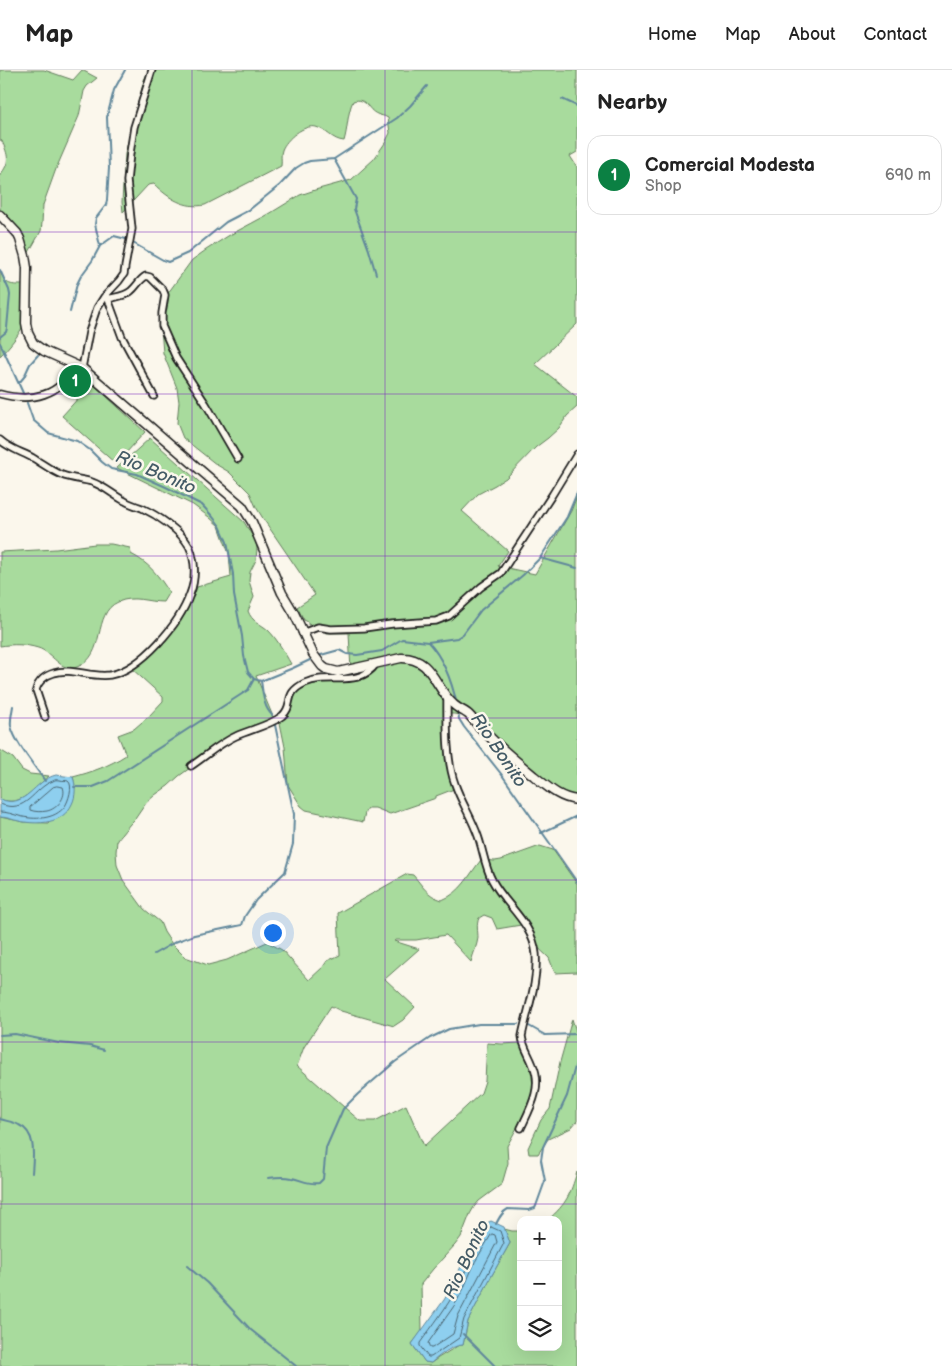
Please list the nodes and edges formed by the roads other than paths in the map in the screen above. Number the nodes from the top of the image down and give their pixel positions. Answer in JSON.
{"nodes":[{"id":1,"x":152,"y":70,"type":"edge"},
{"id":2,"x":0,"y":215,"type":"edge"},
{"id":3,"x":106,"y":298,"type":"junction"},
{"id":4,"x":74,"y":364,"type":"junction"},
{"id":5,"x":82,"y":368,"type":"junction"},
{"id":6,"x":0,"y":395,"type":"edge"},
{"id":7,"x":154,"y":396,"type":"dead end"},
{"id":8,"x":0,"y":440,"type":"edge"},
{"id":9,"x":577,"y":454,"type":"edge"},
{"id":10,"x":238,"y":460,"type":"dead end"},
{"id":11,"x":302,"y":633,"type":"junction"},
{"id":12,"x":376,"y":664,"type":"junction"},
{"id":13,"x":447,"y":698,"type":"junction"},
{"id":14,"x":45,"y":717,"type":"dead end"},
{"id":15,"x":191,"y":766,"type":"dead end"},
{"id":16,"x":577,"y":800,"type":"edge"},
{"id":17,"x":520,"y":1128,"type":"dead end"}],
"edges":[{"from":1,"to":3,"type":"street"},
{"from":2,"to":4,"type":"street"},
{"from":3,"to":5,"type":"street"},
{"from":3,"to":7,"type":"street"},
{"from":3,"to":10,"type":"street"},
{"from":4,"to":5,"type":"street"},
{"from":4,"to":6,"type":"street"},
{"from":5,"to":11,"type":"street"},
{"from":8,"to":14,"type":"street"},
{"from":9,"to":11,"type":"street"},
{"from":11,"to":12,"type":"street"},
{"from":12,"to":13,"type":"street"},
{"from":12,"to":15,"type":"street"},
{"from":13,"to":16,"type":"street"},
{"from":13,"to":17,"type":"street"}]}
